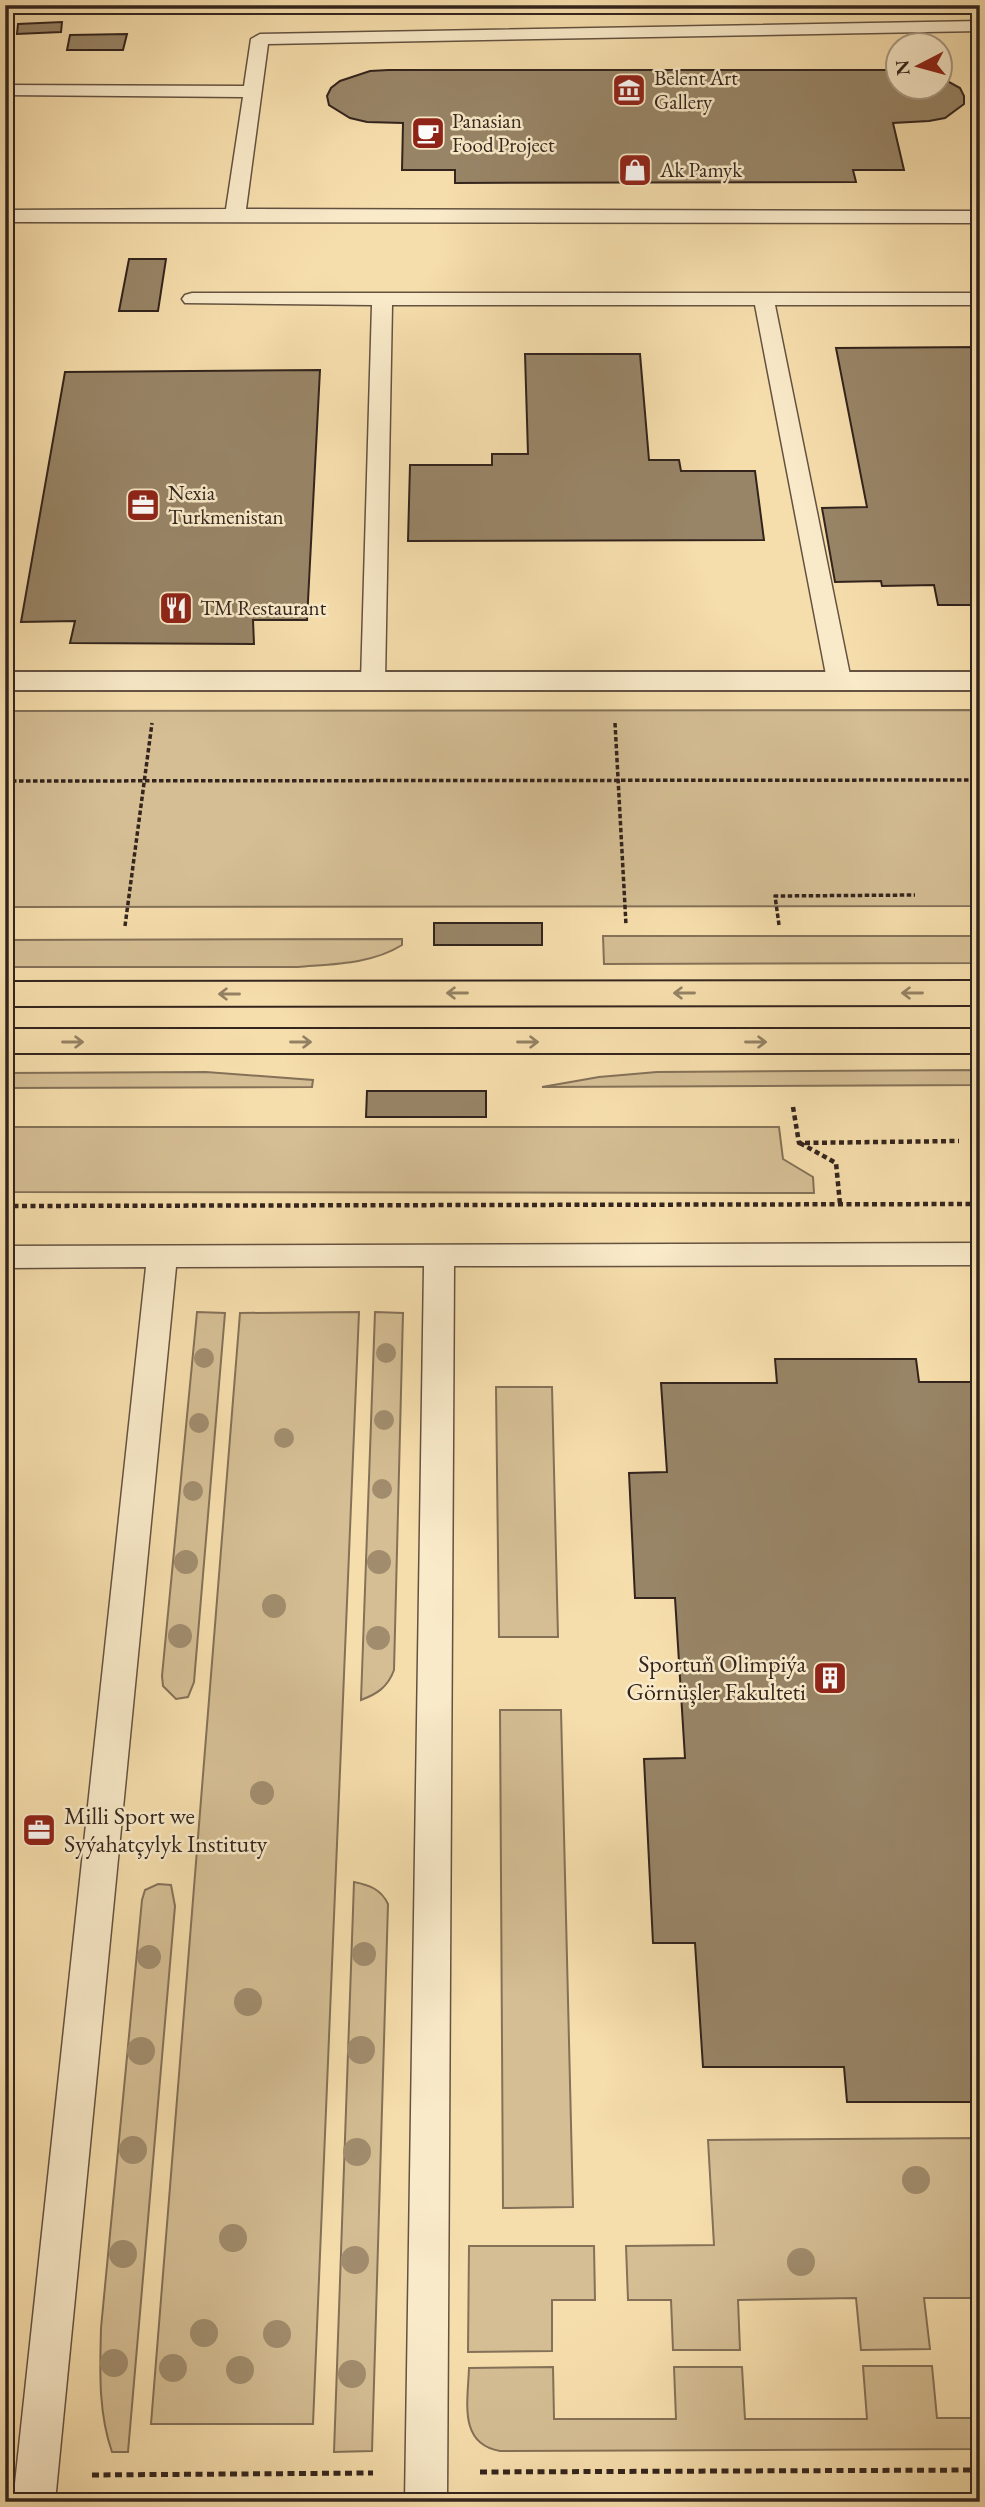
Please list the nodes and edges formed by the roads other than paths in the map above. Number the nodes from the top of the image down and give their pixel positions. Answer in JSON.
{"nodes":[{"id":1,"x":980,"y":26,"type":"edge"},
{"id":2,"x":5,"y":90,"type":"edge"},
{"id":3,"x":253,"y":92,"type":"junction"},
{"id":4,"x":235,"y":215,"type":"junction"},
{"id":5,"x":5,"y":216,"type":"edge"},
{"id":6,"x":980,"y":217,"type":"edge"},
{"id":7,"x":192,"y":299,"type":"dead end"},
{"id":8,"x":383,"y":299,"type":"junction"},
{"id":9,"x":764,"y":299,"type":"junction"},
{"id":10,"x":980,"y":299,"type":"edge"},
{"id":11,"x":839,"y":680,"type":"junction"},
{"id":12,"x":5,"y":681,"type":"edge"},
{"id":13,"x":373,"y":681,"type":"junction"},
{"id":14,"x":980,"y":681,"type":"edge"},
{"id":15,"x":5,"y":993,"type":"edge"},
{"id":16,"x":980,"y":993,"type":"edge"},
{"id":17,"x":5,"y":1041,"type":"edge"},
{"id":18,"x":980,"y":1041,"type":"edge"},
{"id":19,"x":980,"y":1254,"type":"edge"},
{"id":20,"x":439,"y":1256,"type":"junction"},
{"id":21,"x":5,"y":1257,"type":"edge"},
{"id":22,"x":162,"y":1257,"type":"junction"},
{"id":23,"x":426,"y":2487,"type":"edge"},
{"id":24,"x":35,"y":2488,"type":"edge"}],
"edges":[{"from":1,"to":3,"type":"lane"},
{"from":2,"to":3,"type":"lane"},
{"from":3,"to":4,"type":"lane"},
{"from":4,"to":5,"type":"lane"},
{"from":4,"to":6,"type":"lane"},
{"from":7,"to":8,"type":"lane"},
{"from":8,"to":9,"type":"lane"},
{"from":8,"to":13,"type":"lane"},
{"from":9,"to":10,"type":"lane"},
{"from":9,"to":11,"type":"lane"},
{"from":11,"to":13,"type":"street"},
{"from":11,"to":14,"type":"street"},
{"from":12,"to":13,"type":"street"},
{"from":16,"to":15,"type":"main road","one_way":true},
{"from":17,"to":18,"type":"main road","one_way":true},
{"from":19,"to":20,"type":"lane"},
{"from":20,"to":22,"type":"lane"},
{"from":20,"to":23,"type":"lane"},
{"from":21,"to":22,"type":"lane"},
{"from":22,"to":24,"type":"lane"}]}
